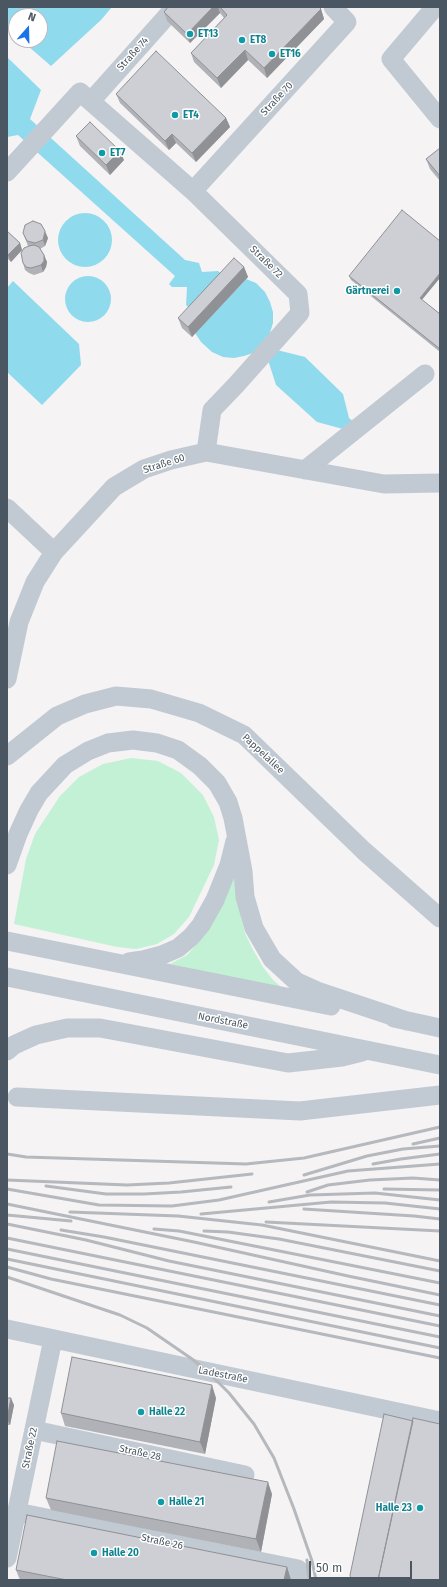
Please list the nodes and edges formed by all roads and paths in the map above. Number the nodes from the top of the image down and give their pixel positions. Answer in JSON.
{"nodes":[{"id":1,"x":175,"y":7,"type":"edge"},
{"id":2,"x":333,"y":7,"type":"edge"},
{"id":3,"x":435,"y":7,"type":"edge"},
{"id":4,"x":91,"y":101,"type":"junction"},
{"id":5,"x":440,"y":119,"type":"edge"},
{"id":6,"x":7,"y":172,"type":"edge"},
{"id":7,"x":192,"y":191,"type":"junction"},
{"id":8,"x":425,"y":374,"type":"dead end"},
{"id":9,"x":206,"y":452,"type":"junction"},
{"id":10,"x":305,"y":470,"type":"junction"},
{"id":11,"x":440,"y":483,"type":"edge"},
{"id":12,"x":7,"y":508,"type":"edge"},
{"id":13,"x":54,"y":552,"type":"junction"},
{"id":14,"x":7,"y":679,"type":"edge"},
{"id":15,"x":7,"y":756,"type":"edge"},
{"id":16,"x":236,"y":836,"type":"junction"},
{"id":17,"x":8,"y":861,"type":"edge"},
{"id":18,"x":440,"y":918,"type":"edge"},
{"id":19,"x":7,"y":941,"type":"edge"},
{"id":20,"x":113,"y":963,"type":"junction"},
{"id":21,"x":7,"y":977,"type":"edge"},
{"id":22,"x":407,"y":1021,"type":"junction"},
{"id":23,"x":440,"y":1028,"type":"edge"},
{"id":24,"x":368,"y":1050,"type":"junction"},
{"id":25,"x":7,"y":1051,"type":"edge"},
{"id":26,"x":440,"y":1065,"type":"edge"},
{"id":27,"x":440,"y":1095,"type":"edge"},
{"id":28,"x":17,"y":1096,"type":"dead end"},
{"id":29,"x":7,"y":1329,"type":"edge"},
{"id":30,"x":53,"y":1339,"type":"junction"},
{"id":31,"x":440,"y":1420,"type":"edge"},
{"id":32,"x":34,"y":1430,"type":"junction"},
{"id":33,"x":245,"y":1475,"type":"dead end"},
{"id":34,"x":16,"y":1512,"type":"junction"},
{"id":35,"x":7,"y":1558,"type":"edge"},
{"id":36,"x":298,"y":1580,"type":"edge"}],
"edges":[{"from":1,"to":4,"type":"street","name":"Straße 74"},
{"from":2,"to":7,"type":"street","name":"Straße 70"},
{"from":3,"to":5,"type":"street"},
{"from":4,"to":6,"type":"street"},
{"from":4,"to":7,"type":"street","name":"Straße 72"},
{"from":7,"to":9,"type":"street","name":"Straße 72"},
{"from":8,"to":10,"type":"street"},
{"from":9,"to":10,"type":"street","name":"Straße 60"},
{"from":9,"to":13,"type":"street","name":"Straße 60"},
{"from":10,"to":11,"type":"street","name":"Straße 60"},
{"from":12,"to":13,"type":"street"},
{"from":13,"to":14,"type":"street","name":"Straße 60"},
{"from":15,"to":18,"type":"street","name":"Pappelallee"},
{"from":16,"to":17,"type":"street"},
{"from":16,"to":20,"type":"street"},
{"from":16,"to":22,"type":"street"},
{"from":19,"to":20,"type":"street"},
{"from":20,"to":22,"type":"street"},
{"from":21,"to":24,"type":"street","name":"Nordstraße"},
{"from":22,"to":23,"type":"street"},
{"from":24,"to":25,"type":"street"},
{"from":24,"to":26,"type":"street","name":"Nordstraße"},
{"from":27,"to":28,"type":"street"},
{"from":29,"to":30,"type":"street","name":"Ladestraße"},
{"from":30,"to":31,"type":"street","name":"Ladestraße"},
{"from":30,"to":32,"type":"street","name":"Straße 22"},
{"from":32,"to":33,"type":"street","name":"Straße 28"},
{"from":32,"to":34,"type":"street","name":"Straße 22"},
{"from":34,"to":35,"type":"street","name":"Straße 22"},
{"from":34,"to":36,"type":"street","name":"Straße 26"}]}
